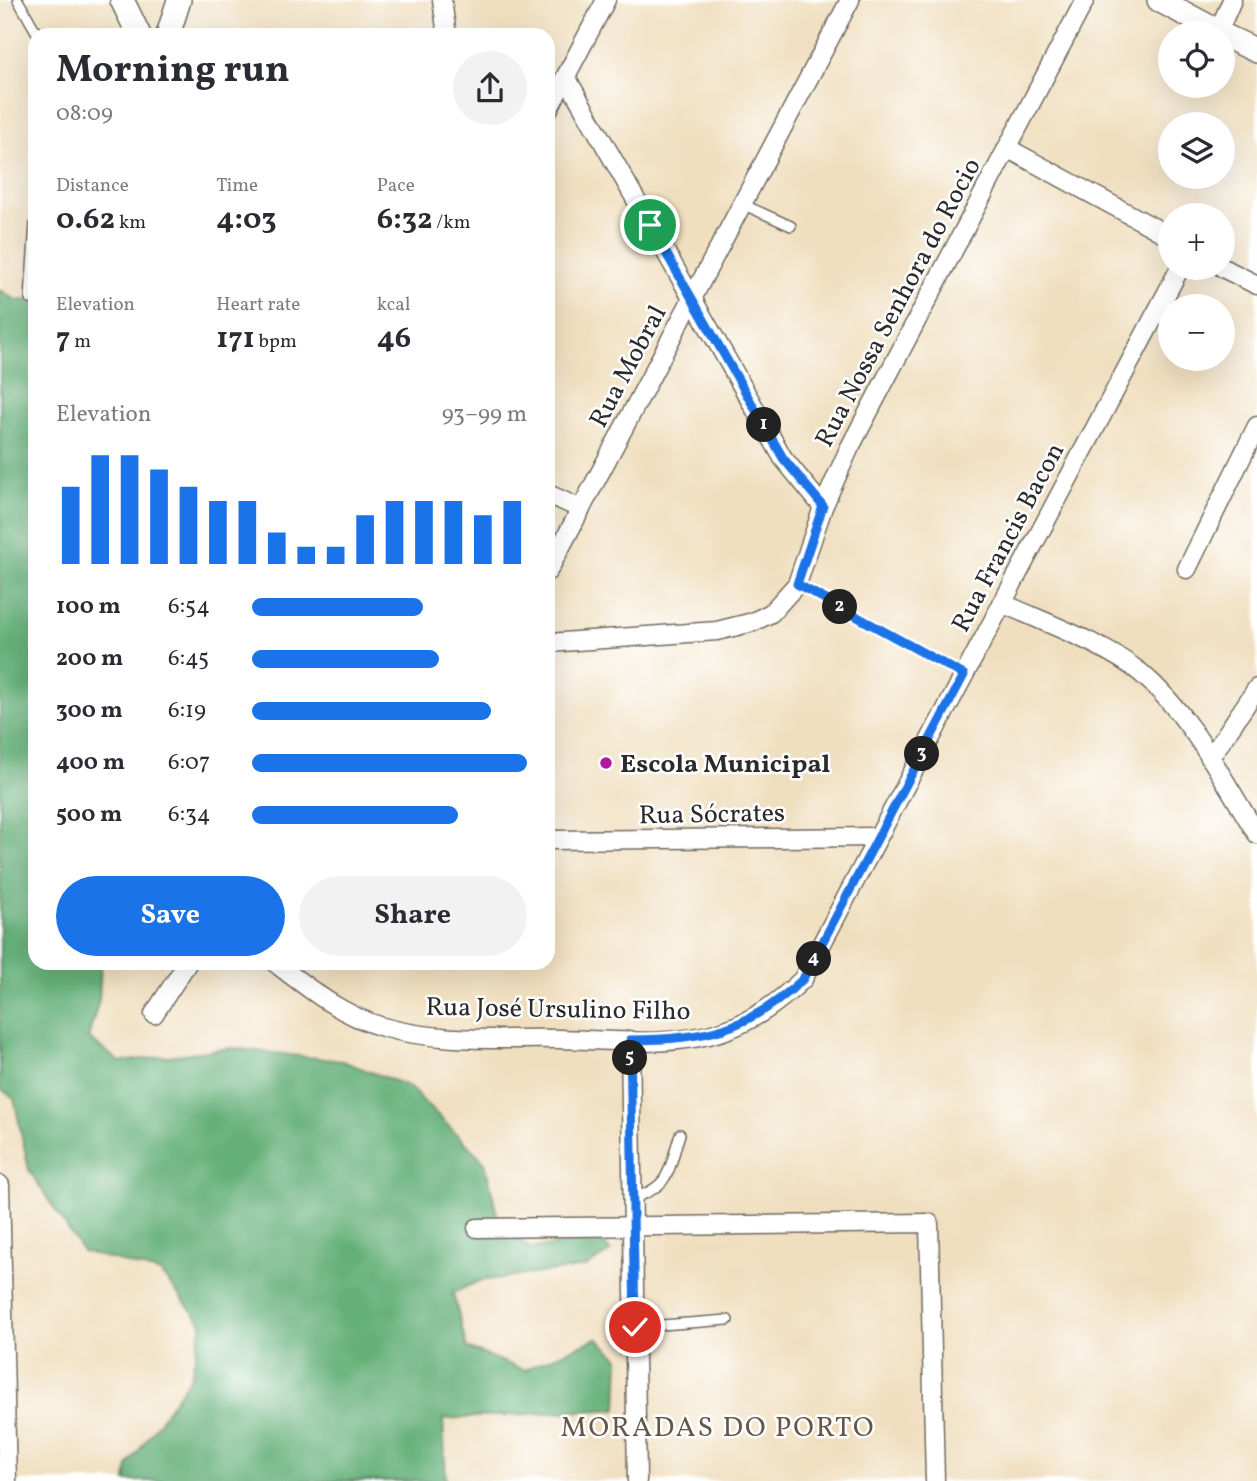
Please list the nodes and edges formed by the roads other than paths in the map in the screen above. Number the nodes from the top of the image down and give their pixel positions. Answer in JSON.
{"nodes":[{"id":1,"x":18,"y":0,"type":"edge"},
{"id":2,"x":122,"y":0,"type":"edge"},
{"id":3,"x":179,"y":0,"type":"edge"},
{"id":4,"x":442,"y":0,"type":"edge"},
{"id":5,"x":606,"y":0,"type":"edge"},
{"id":6,"x":850,"y":0,"type":"edge"},
{"id":7,"x":1085,"y":0,"type":"edge"},
{"id":8,"x":1158,"y":0,"type":"edge"},
{"id":9,"x":1232,"y":0,"type":"edge"},
{"id":10,"x":1198,"y":21,"type":"edge"},
{"id":11,"x":1225,"y":21,"type":"edge"},
{"id":12,"x":34,"y":28,"type":"edge"},
{"id":13,"x":136,"y":28,"type":"edge"},
{"id":14,"x":170,"y":28,"type":"edge"},
{"id":15,"x":446,"y":28,"type":"edge"},
{"id":16,"x":1235,"y":40,"type":"edge"},
{"id":17,"x":1257,"y":51,"type":"edge"},
{"id":18,"x":566,"y":77,"type":"junction"},
{"id":19,"x":555,"y":97,"type":"edge"},
{"id":20,"x":1007,"y":148,"type":"junction"},
{"id":21,"x":743,"y":204,"type":"junction"},
{"id":22,"x":791,"y":226,"type":"dead end"},
{"id":23,"x":1158,"y":230,"type":"edge"},
{"id":24,"x":1235,"y":274,"type":"edge"},
{"id":25,"x":1174,"y":280,"type":"edge"},
{"id":26,"x":1257,"y":285,"type":"edge"},
{"id":27,"x":692,"y":299,"type":"junction"},
{"id":28,"x":1257,"y":426,"type":"edge"},
{"id":29,"x":555,"y":497,"type":"edge"},
{"id":30,"x":823,"y":506,"type":"junction"},
{"id":31,"x":580,"y":509,"type":"junction"},
{"id":32,"x":555,"y":557,"type":"edge"},
{"id":33,"x":1186,"y":569,"type":"dead end"},
{"id":34,"x":1002,"y":603,"type":"junction"},
{"id":35,"x":555,"y":642,"type":"edge"},
{"id":36,"x":1257,"y":688,"type":"edge"},
{"id":37,"x":1210,"y":758,"type":"junction"},
{"id":38,"x":1257,"y":834,"type":"edge"},
{"id":39,"x":878,"y":837,"type":"junction"},
{"id":40,"x":555,"y":840,"type":"edge"},
{"id":41,"x":183,"y":970,"type":"edge"},
{"id":42,"x":285,"y":970,"type":"edge"},
{"id":43,"x":803,"y":979,"type":"joint"},
{"id":44,"x":154,"y":1014,"type":"dead end"},
{"id":45,"x":630,"y":1040,"type":"junction"},
{"id":46,"x":680,"y":1134,"type":"dead end"},
{"id":47,"x":0,"y":1185,"type":"edge"},
{"id":48,"x":632,"y":1198,"type":"junction"},
{"id":49,"x":633,"y":1226,"type":"junction"},
{"id":50,"x":477,"y":1228,"type":"dead end"},
{"id":51,"x":2,"y":1317,"type":"edge"},
{"id":52,"x":728,"y":1320,"type":"dead end"},
{"id":53,"x":635,"y":1327,"type":"junction"},
{"id":54,"x":7,"y":1481,"type":"edge"},
{"id":55,"x":637,"y":1481,"type":"edge"},
{"id":56,"x":935,"y":1481,"type":"edge"}],
"edges":[{"from":1,"to":12,"type":"lane"},
{"from":2,"to":13,"type":"street"},
{"from":3,"to":14,"type":"street"},
{"from":4,"to":15,"type":"street"},
{"from":5,"to":18,"type":"street"},
{"from":6,"to":21,"type":"street","name":"Rua Mobral"},
{"from":7,"to":20,"type":"street","name":"Rua Nossa Senhora do Rocio"},
{"from":8,"to":10,"type":"street"},
{"from":9,"to":11,"type":"street"},
{"from":16,"to":17,"type":"street"},
{"from":18,"to":19,"type":"street"},
{"from":18,"to":27,"type":"street"},
{"from":20,"to":23,"type":"street"},
{"from":20,"to":30,"type":"street","name":"Rua Nossa Senhora do Rocio"},
{"from":21,"to":22,"type":"lane"},
{"from":21,"to":27,"type":"street","name":"Rua Mobral"},
{"from":24,"to":26,"type":"street"},
{"from":25,"to":34,"type":"street","name":"Rua Francis Bacon"},
{"from":27,"to":30,"type":"street"},
{"from":27,"to":31,"type":"street","name":"Rua Mobral"},
{"from":28,"to":33,"type":"street"},
{"from":29,"to":31,"type":"street"},
{"from":30,"to":35,"type":"street","name":"Rua Nossa Senhora do Rocio"},
{"from":31,"to":32,"type":"street","name":"Rua Mobral"},
{"from":34,"to":37,"type":"street"},
{"from":34,"to":39,"type":"street","name":"Rua Francis Bacon"},
{"from":36,"to":37,"type":"street"},
{"from":37,"to":38,"type":"street"},
{"from":39,"to":40,"type":"street","name":"Rua Sócrates"},
{"from":39,"to":43,"type":"street","name":"Rua Francis Bacon"},
{"from":41,"to":44,"type":"street"},
{"from":42,"to":45,"type":"street","name":"Rua José Ursulino Filho"},
{"from":43,"to":45,"type":"street","name":"Rua José Ursulino Filho"},
{"from":45,"to":48,"type":"street"},
{"from":46,"to":48,"type":"lane"},
{"from":47,"to":51,"type":"street"},
{"from":48,"to":49,"type":"street"},
{"from":49,"to":50,"type":"street"},
{"from":49,"to":53,"type":"street"},
{"from":49,"to":56,"type":"street"},
{"from":51,"to":54,"type":"street"},
{"from":52,"to":53,"type":"lane"},
{"from":53,"to":55,"type":"street"}]}
